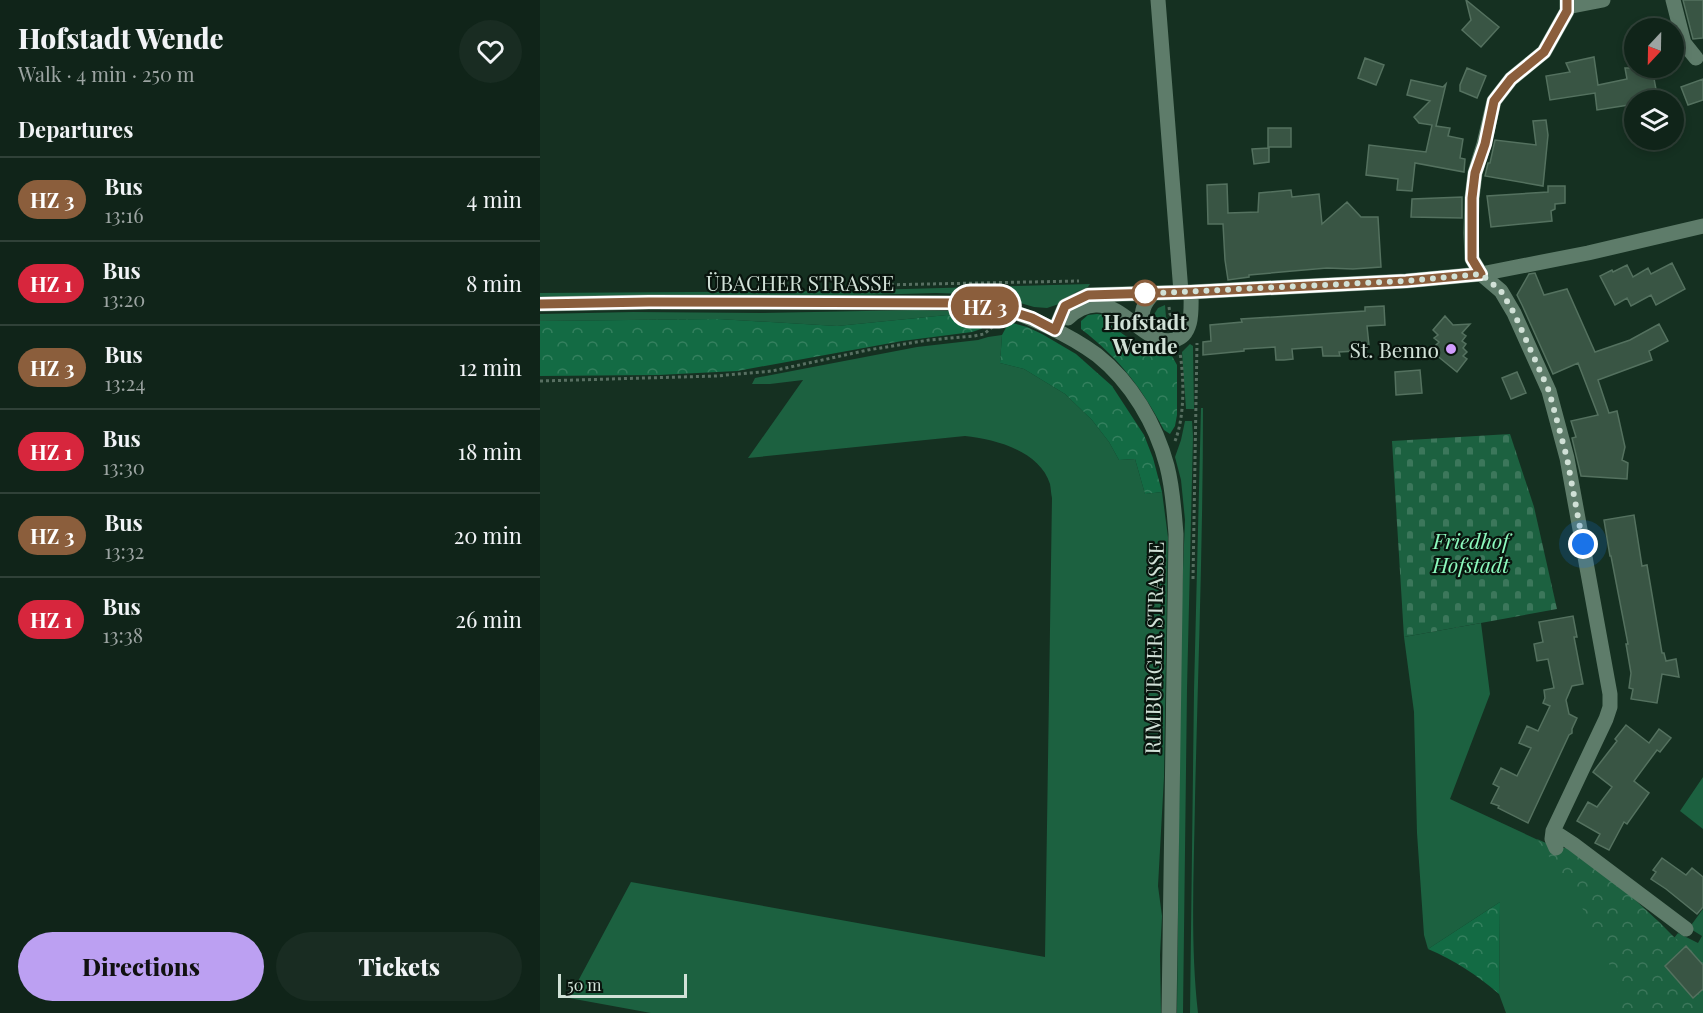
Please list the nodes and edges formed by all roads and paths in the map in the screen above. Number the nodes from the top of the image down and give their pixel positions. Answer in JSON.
{"nodes":[{"id":1,"x":1158,"y":0,"type":"edge"},
{"id":2,"x":1604,"y":0,"type":"edge"},
{"id":3,"x":1673,"y":0,"type":"edge"},
{"id":4,"x":1567,"y":4,"type":"edge"},
{"id":5,"x":1696,"y":58,"type":"dead end"},
{"id":6,"x":1703,"y":226,"type":"edge"},
{"id":7,"x":1481,"y":274,"type":"junction"},
{"id":8,"x":1186,"y":292,"type":"junction"},
{"id":9,"x":1154,"y":293,"type":"junction"},
{"id":10,"x":540,"y":304,"type":"edge"},
{"id":11,"x":1004,"y":309,"type":"junction"},
{"id":12,"x":1142,"y":327,"type":"junction"},
{"id":13,"x":1055,"y":330,"type":"junction"},
{"id":14,"x":1178,"y":339,"type":"junction"},
{"id":15,"x":540,"y":381,"type":"edge"},
{"id":16,"x":1162,"y":452,"type":"junction"},
{"id":17,"x":1552,"y":831,"type":"junction"},
{"id":18,"x":1556,"y":848,"type":"dead end"},
{"id":19,"x":1686,"y":929,"type":"dead end"},
{"id":20,"x":1169,"y":1013,"type":"edge"}],
"edges":[{"from":1,"to":8,"type":"street"},
{"from":2,"to":4,"type":"street"},
{"from":3,"to":5,"type":"street"},
{"from":4,"to":7,"type":"street"},
{"from":6,"to":7,"type":"street"},
{"from":7,"to":8,"type":"street"},
{"from":7,"to":17,"type":"street"},
{"from":8,"to":9,"type":"street"},
{"from":8,"to":14,"type":"street"},
{"from":9,"to":12,"type":"street"},
{"from":9,"to":13,"type":"street"},
{"from":10,"to":11,"type":"street","name":"ÜBACHER STRASSE"},
{"from":11,"to":13,"type":"street","name":"ÜBACHER STRASSE"},
{"from":11,"to":15,"type":"path"},
{"from":12,"to":13,"type":"street"},
{"from":12,"to":14,"type":"street"},
{"from":13,"to":16,"type":"street","name":"RIMBURGER STRASSE"},
{"from":14,"to":16,"type":"path"},
{"from":16,"to":20,"type":"street","name":"RIMBURGER STRASSE"},
{"from":17,"to":18,"type":"street"},
{"from":17,"to":19,"type":"street"}]}
